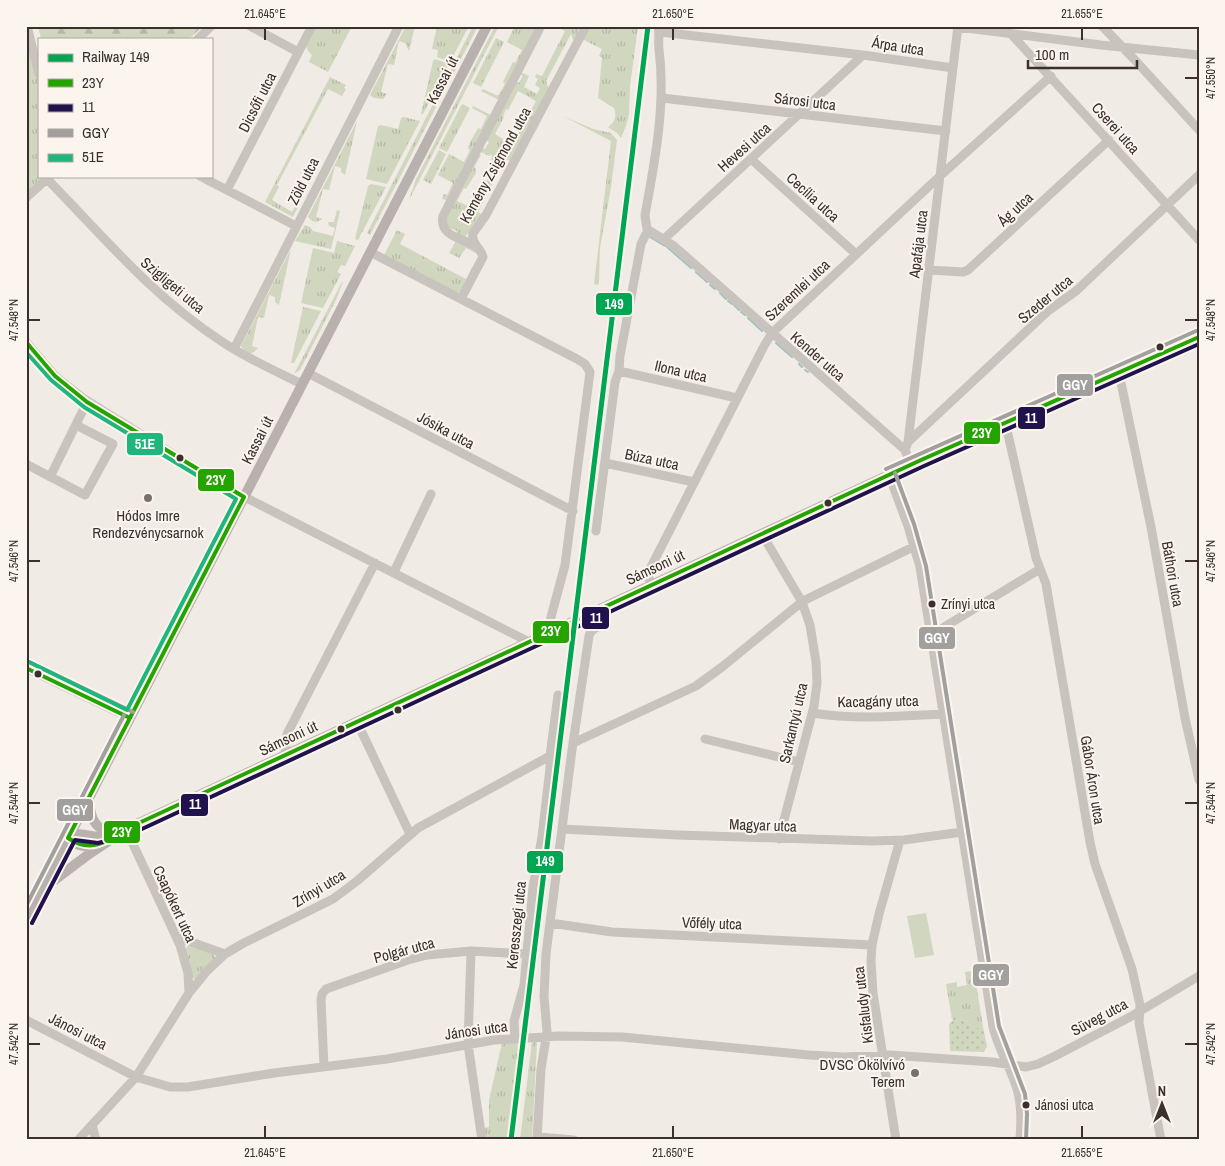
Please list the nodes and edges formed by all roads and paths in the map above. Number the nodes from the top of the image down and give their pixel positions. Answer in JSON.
{"nodes":[{"id":1,"x":27,"y":26,"type":"edge"},
{"id":2,"x":212,"y":26,"type":"edge"},
{"id":3,"x":250,"y":26,"type":"edge"},
{"id":4,"x":312,"y":26,"type":"edge"},
{"id":5,"x":398,"y":26,"type":"edge"},
{"id":6,"x":487,"y":26,"type":"edge"},
{"id":7,"x":541,"y":26,"type":"edge"},
{"id":8,"x":586,"y":26,"type":"edge"},
{"id":9,"x":1102,"y":26,"type":"edge"},
{"id":10,"x":958,"y":27,"type":"edge"},
{"id":11,"x":659,"y":29,"type":"edge"},
{"id":12,"x":1012,"y":35,"type":"junction"},
{"id":13,"x":199,"y":38,"type":"edge"},
{"id":14,"x":1122,"y":47,"type":"junction"},
{"id":15,"x":298,"y":52,"type":"junction"},
{"id":16,"x":863,"y":55,"type":"junction"},
{"id":17,"x":1199,"y":55,"type":"edge"},
{"id":18,"x":953,"y":68,"type":"junction"},
{"id":19,"x":38,"y":70,"type":"edge"},
{"id":20,"x":1051,"y":76,"type":"junction"},
{"id":21,"x":662,"y":98,"type":"junction"},
{"id":22,"x":799,"y":114,"type":"junction"},
{"id":23,"x":1199,"y":130,"type":"edge"},
{"id":24,"x":946,"y":131,"type":"junction"},
{"id":25,"x":1109,"y":140,"type":"junction"},
{"id":26,"x":751,"y":159,"type":"junction"},
{"id":27,"x":1199,"y":175,"type":"edge"},
{"id":28,"x":940,"y":176,"type":"junction"},
{"id":29,"x":49,"y":178,"type":"edge"},
{"id":30,"x":204,"y":178,"type":"edge"},
{"id":31,"x":227,"y":190,"type":"junction"},
{"id":32,"x":26,"y":198,"type":"edge"},
{"id":33,"x":1167,"y":205,"type":"junction"},
{"id":34,"x":296,"y":226,"type":"junction"},
{"id":35,"x":647,"y":227,"type":"junction"},
{"id":36,"x":664,"y":239,"type":"junction"},
{"id":37,"x":1199,"y":240,"type":"edge"},
{"id":38,"x":477,"y":247,"type":"junction"},
{"id":39,"x":370,"y":252,"type":"junction"},
{"id":40,"x":856,"y":254,"type":"junction"},
{"id":41,"x":929,"y":270,"type":"junction"},
{"id":42,"x":461,"y":299,"type":"junction"},
{"id":43,"x":772,"y":333,"type":"junction"},
{"id":44,"x":1199,"y":337,"type":"edge"},
{"id":45,"x":26,"y":342,"type":"edge"},
{"id":46,"x":234,"y":349,"type":"junction"},
{"id":47,"x":619,"y":371,"type":"junction"},
{"id":48,"x":308,"y":373,"type":"junction"},
{"id":49,"x":1119,"y":373,"type":"junction"},
{"id":50,"x":302,"y":384,"type":"junction"},
{"id":51,"x":737,"y":398,"type":"junction"},
{"id":52,"x":87,"y":402,"type":"junction"},
{"id":53,"x":1005,"y":422,"type":"junction"},
{"id":54,"x":76,"y":425,"type":"junction"},
{"id":55,"x":906,"y":446,"type":"junction"},
{"id":56,"x":605,"y":463,"type":"junction"},
{"id":57,"x":26,"y":464,"type":"edge"},
{"id":58,"x":911,"y":465,"type":"junction"},
{"id":59,"x":889,"y":475,"type":"junction"},
{"id":60,"x":50,"y":477,"type":"junction"},
{"id":61,"x":694,"y":482,"type":"junction"},
{"id":62,"x":431,"y":494,"type":"dead end"},
{"id":63,"x":244,"y":497,"type":"junction"},
{"id":64,"x":573,"y":511,"type":"junction"},
{"id":65,"x":596,"y":531,"type":"dead end"},
{"id":66,"x":762,"y":534,"type":"junction"},
{"id":67,"x":915,"y":546,"type":"junction"},
{"id":68,"x":375,"y":564,"type":"junction"},
{"id":69,"x":1040,"y":568,"type":"junction"},
{"id":70,"x":394,"y":572,"type":"junction"},
{"id":71,"x":651,"y":585,"type":"junction"},
{"id":72,"x":802,"y":602,"type":"junction"},
{"id":73,"x":603,"y":608,"type":"junction"},
{"id":74,"x":548,"y":633,"type":"junction"},
{"id":75,"x":931,"y":635,"type":"junction"},
{"id":76,"x":529,"y":642,"type":"junction"},
{"id":77,"x":26,"y":668,"type":"edge"},
{"id":78,"x":558,"y":695,"type":"dead end"},
{"id":79,"x":813,"y":713,"type":"junction"},
{"id":80,"x":943,"y":714,"type":"junction"},
{"id":81,"x":130,"y":718,"type":"junction"},
{"id":82,"x":357,"y":722,"type":"junction"},
{"id":83,"x":705,"y":738,"type":"dead end"},
{"id":84,"x":574,"y":743,"type":"junction"},
{"id":85,"x":285,"y":756,"type":"junction"},
{"id":86,"x":550,"y":756,"type":"junction"},
{"id":87,"x":799,"y":762,"type":"junction"},
{"id":88,"x":1199,"y":780,"type":"edge"},
{"id":89,"x":89,"y":798,"type":"junction"},
{"id":90,"x":562,"y":829,"type":"junction"},
{"id":91,"x":126,"y":830,"type":"junction"},
{"id":92,"x":962,"y":832,"type":"junction"},
{"id":93,"x":410,"y":834,"type":"junction"},
{"id":94,"x":115,"y":835,"type":"junction"},
{"id":95,"x":70,"y":836,"type":"junction"},
{"id":96,"x":779,"y":839,"type":"junction"},
{"id":97,"x":900,"y":840,"type":"junction"},
{"id":98,"x":42,"y":890,"type":"junction"},
{"id":99,"x":26,"y":920,"type":"edge"},
{"id":100,"x":550,"y":923,"type":"junction"},
{"id":101,"x":177,"y":937,"type":"junction"},
{"id":102,"x":872,"y":945,"type":"junction"},
{"id":103,"x":471,"y":951,"type":"junction"},
{"id":104,"x":225,"y":954,"type":"junction"},
{"id":105,"x":526,"y":954,"type":"junction"},
{"id":106,"x":1199,"y":976,"type":"edge"},
{"id":107,"x":189,"y":993,"type":"junction"},
{"id":108,"x":1141,"y":1010,"type":"junction"},
{"id":109,"x":26,"y":1020,"type":"edge"},
{"id":110,"x":546,"y":1037,"type":"junction"},
{"id":111,"x":515,"y":1039,"type":"junction"},
{"id":112,"x":468,"y":1044,"type":"junction"},
{"id":113,"x":883,"y":1055,"type":"junction"},
{"id":114,"x":1007,"y":1065,"type":"junction"},
{"id":115,"x":324,"y":1067,"type":"junction"},
{"id":116,"x":136,"y":1077,"type":"junction"},
{"id":117,"x":92,"y":1125,"type":"junction"},
{"id":118,"x":537,"y":1138,"type":"edge"},
{"id":119,"x":79,"y":1139,"type":"edge"},
{"id":120,"x":96,"y":1140,"type":"edge"},
{"id":121,"x":482,"y":1140,"type":"edge"},
{"id":122,"x":574,"y":1140,"type":"edge"},
{"id":123,"x":896,"y":1140,"type":"edge"},
{"id":124,"x":1020,"y":1140,"type":"edge"},
{"id":125,"x":1161,"y":1140,"type":"edge"}],
"edges":[{"from":1,"to":19,"type":"street"},
{"from":2,"to":13,"type":"street"},
{"from":3,"to":15,"type":"street"},
{"from":4,"to":15,"type":"street","name":"Dicsőfi utca"},
{"from":5,"to":34,"type":"street","name":"Zöld utca"},
{"from":6,"to":39,"type":"main road","name":"Kassai út"},
{"from":7,"to":38,"type":"street"},
{"from":8,"to":38,"type":"street","name":"Kemény Zsigmond utca"},
{"from":9,"to":14,"type":"street"},
{"from":10,"to":12,"type":"street"},
{"from":10,"to":18,"type":"street","name":"Apafája utca"},
{"from":11,"to":16,"type":"street","name":"Árpa utca"},
{"from":11,"to":21,"type":"street"},
{"from":12,"to":14,"type":"street"},
{"from":12,"to":20,"type":"street","name":"Cserei utca"},
{"from":14,"to":17,"type":"street"},
{"from":14,"to":23,"type":"street"},
{"from":15,"to":31,"type":"street","name":"Dicsőfi utca"},
{"from":16,"to":18,"type":"street","name":"Árpa utca"},
{"from":16,"to":22,"type":"street","name":"Hevesi utca"},
{"from":18,"to":24,"type":"street","name":"Apafája utca"},
{"from":20,"to":25,"type":"street","name":"Cserei utca"},
{"from":20,"to":28,"type":"street","name":"Szeremlei utca"},
{"from":21,"to":22,"type":"street","name":"Sárosi utca"},
{"from":21,"to":35,"type":"street"},
{"from":22,"to":24,"type":"street","name":"Sárosi utca"},
{"from":22,"to":26,"type":"street","name":"Hevesi utca"},
{"from":24,"to":28,"type":"street","name":"Apafája utca"},
{"from":25,"to":33,"type":"street","name":"Cserei utca"},
{"from":25,"to":41,"type":"street","name":"Ág utca"},
{"from":26,"to":36,"type":"street","name":"Hevesi utca"},
{"from":26,"to":40,"type":"street","name":"Cecília utca"},
{"from":27,"to":33,"type":"street","name":"Szeder utca"},
{"from":28,"to":40,"type":"street","name":"Szeremlei utca"},
{"from":28,"to":41,"type":"street","name":"Apafája utca"},
{"from":29,"to":32,"type":"street"},
{"from":29,"to":46,"type":"street","name":"Szigligeti utca"},
{"from":30,"to":31,"type":"street"},
{"from":31,"to":34,"type":"street"},
{"from":33,"to":37,"type":"street","name":"Cserei utca"},
{"from":33,"to":55,"type":"street","name":"Szeder utca"},
{"from":34,"to":46,"type":"street","name":"Zöld utca"},
{"from":35,"to":36,"type":"street","name":"Kender utca"},
{"from":35,"to":47,"type":"street"},
{"from":36,"to":43,"type":"street","name":"Kender utca"},
{"from":38,"to":42,"type":"street","name":"Kemény Zsigmond utca"},
{"from":39,"to":42,"type":"street"},
{"from":39,"to":48,"type":"main road","name":"Kassai út"},
{"from":40,"to":43,"type":"street","name":"Szeremlei utca"},
{"from":41,"to":55,"type":"street","name":"Apafája utca"},
{"from":42,"to":64,"type":"street"},
{"from":43,"to":51,"type":"street","name":"Szeremlei utca"},
{"from":43,"to":55,"type":"street","name":"Kender utca"},
{"from":44,"to":49,"type":"main road","name":"Sámsoni út"},
{"from":45,"to":52,"type":"street"},
{"from":46,"to":50,"type":"street","name":"Szigligeti utca"},
{"from":47,"to":51,"type":"street","name":"Ilona utca"},
{"from":47,"to":56,"type":"street"},
{"from":48,"to":50,"type":"main road","name":"Kassai út"},
{"from":48,"to":64,"type":"street","name":"Jósika utca"},
{"from":49,"to":53,"type":"main road","name":"Sámsoni út"},
{"from":49,"to":88,"type":"street","name":"Báthori utca"},
{"from":50,"to":63,"type":"main road","name":"Kassai út"},
{"from":51,"to":61,"type":"street","name":"Szeremlei utca"},
{"from":52,"to":54,"type":"street"},
{"from":52,"to":63,"type":"street"},
{"from":53,"to":58,"type":"main road","name":"Sámsoni út"},
{"from":53,"to":69,"type":"street","name":"Gábor Áron utca"},
{"from":54,"to":60,"type":"street"},
{"from":54,"to":60,"type":"street"},
{"from":55,"to":58,"type":"street","name":"Apafája utca"},
{"from":56,"to":61,"type":"street","name":"Búza utca"},
{"from":56,"to":65,"type":"street"},
{"from":57,"to":60,"type":"street"},
{"from":58,"to":59,"type":"main road","name":"Sámsoni út"},
{"from":59,"to":66,"type":"main road","name":"Sámsoni út"},
{"from":59,"to":67,"type":"street"},
{"from":61,"to":71,"type":"street","name":"Szeremlei utca"},
{"from":62,"to":70,"type":"street"},
{"from":63,"to":68,"type":"street"},
{"from":63,"to":81,"type":"main road","name":"Kassai út"},
{"from":64,"to":74,"type":"street"},
{"from":66,"to":71,"type":"main road","name":"Sámsoni út"},
{"from":66,"to":72,"type":"street","name":"Sarkantyú utca"},
{"from":67,"to":72,"type":"street"},
{"from":67,"to":75,"type":"street"},
{"from":68,"to":70,"type":"street"},
{"from":68,"to":85,"type":"street"},
{"from":69,"to":75,"type":"street"},
{"from":69,"to":108,"type":"street","name":"Gábor Áron utca"},
{"from":70,"to":76,"type":"street"},
{"from":71,"to":73,"type":"main road","name":"Sámsoni út"},
{"from":72,"to":79,"type":"street","name":"Sarkantyú utca"},
{"from":72,"to":84,"type":"street"},
{"from":73,"to":74,"type":"main road","name":"Sámsoni út"},
{"from":73,"to":84,"type":"street"},
{"from":74,"to":76,"type":"main road","name":"Sámsoni út"},
{"from":75,"to":80,"type":"street"},
{"from":76,"to":82,"type":"main road","name":"Sámsoni út"},
{"from":77,"to":81,"type":"street"},
{"from":78,"to":86,"type":"street","name":"Keresszegi utca"},
{"from":79,"to":80,"type":"street","name":"Kacagány utca"},
{"from":79,"to":87,"type":"street","name":"Sarkantyú utca"},
{"from":80,"to":92,"type":"street"},
{"from":81,"to":89,"type":"main road","name":"Kassai út"},
{"from":82,"to":85,"type":"main road","name":"Sámsoni út"},
{"from":82,"to":93,"type":"street"},
{"from":83,"to":87,"type":"street"},
{"from":84,"to":90,"type":"street"},
{"from":85,"to":91,"type":"main road","name":"Sámsoni út"},
{"from":86,"to":93,"type":"street","name":"Zrínyi utca"},
{"from":86,"to":105,"type":"street","name":"Keresszegi utca"},
{"from":87,"to":96,"type":"street","name":"Sarkantyú utca"},
{"from":89,"to":94,"type":"main road"},
{"from":89,"to":95,"type":"main road","name":"Kassai út"},
{"from":90,"to":96,"type":"street","name":"Magyar utca"},
{"from":90,"to":100,"type":"street"},
{"from":91,"to":94,"type":"main road","name":"Sámsoni út"},
{"from":91,"to":101,"type":"street","name":"Csapókert utca"},
{"from":92,"to":97,"type":"street","name":"Magyar utca"},
{"from":92,"to":114,"type":"street"},
{"from":93,"to":104,"type":"street","name":"Zrínyi utca"},
{"from":94,"to":95,"type":"main road","name":"Sámsoni út"},
{"from":94,"to":98,"type":"main road"},
{"from":95,"to":98,"type":"main road","name":"Kassai út"},
{"from":96,"to":97,"type":"street","name":"Magyar utca"},
{"from":97,"to":102,"type":"street","name":"Kisfaludy utca"},
{"from":98,"to":99,"type":"main road","name":"Kassai út"},
{"from":100,"to":102,"type":"street","name":"Vőfély utca"},
{"from":100,"to":110,"type":"street"},
{"from":101,"to":104,"type":"street"},
{"from":101,"to":107,"type":"street","name":"Csapókert utca"},
{"from":102,"to":113,"type":"street","name":"Kisfaludy utca"},
{"from":103,"to":105,"type":"street","name":"Polgár utca"},
{"from":103,"to":112,"type":"street"},
{"from":103,"to":115,"type":"street","name":"Polgár utca"},
{"from":104,"to":107,"type":"street","name":"Zrínyi utca"},
{"from":105,"to":111,"type":"street","name":"Keresszegi utca"},
{"from":106,"to":108,"type":"street","name":"Süveg utca"},
{"from":107,"to":116,"type":"street","name":"Zrínyi utca"},
{"from":108,"to":114,"type":"street","name":"Süveg utca"},
{"from":108,"to":125,"type":"street","name":"Gábor Áron utca"},
{"from":109,"to":116,"type":"street","name":"Jánosi utca"},
{"from":110,"to":111,"type":"street","name":"Jánosi utca"},
{"from":110,"to":113,"type":"street","name":"Jánosi utca"},
{"from":110,"to":118,"type":"street"},
{"from":111,"to":112,"type":"street","name":"Jánosi utca"},
{"from":112,"to":115,"type":"street","name":"Jánosi utca"},
{"from":112,"to":121,"type":"street"},
{"from":113,"to":114,"type":"street","name":"Jánosi utca"},
{"from":113,"to":123,"type":"street","name":"Kisfaludy utca"},
{"from":114,"to":124,"type":"street"},
{"from":115,"to":116,"type":"street","name":"Jánosi utca"},
{"from":116,"to":117,"type":"street","name":"Zrínyi utca"},
{"from":117,"to":119,"type":"street","name":"Zrínyi utca"},
{"from":117,"to":120,"type":"street"},
{"from":118,"to":122,"type":"street"}]}
